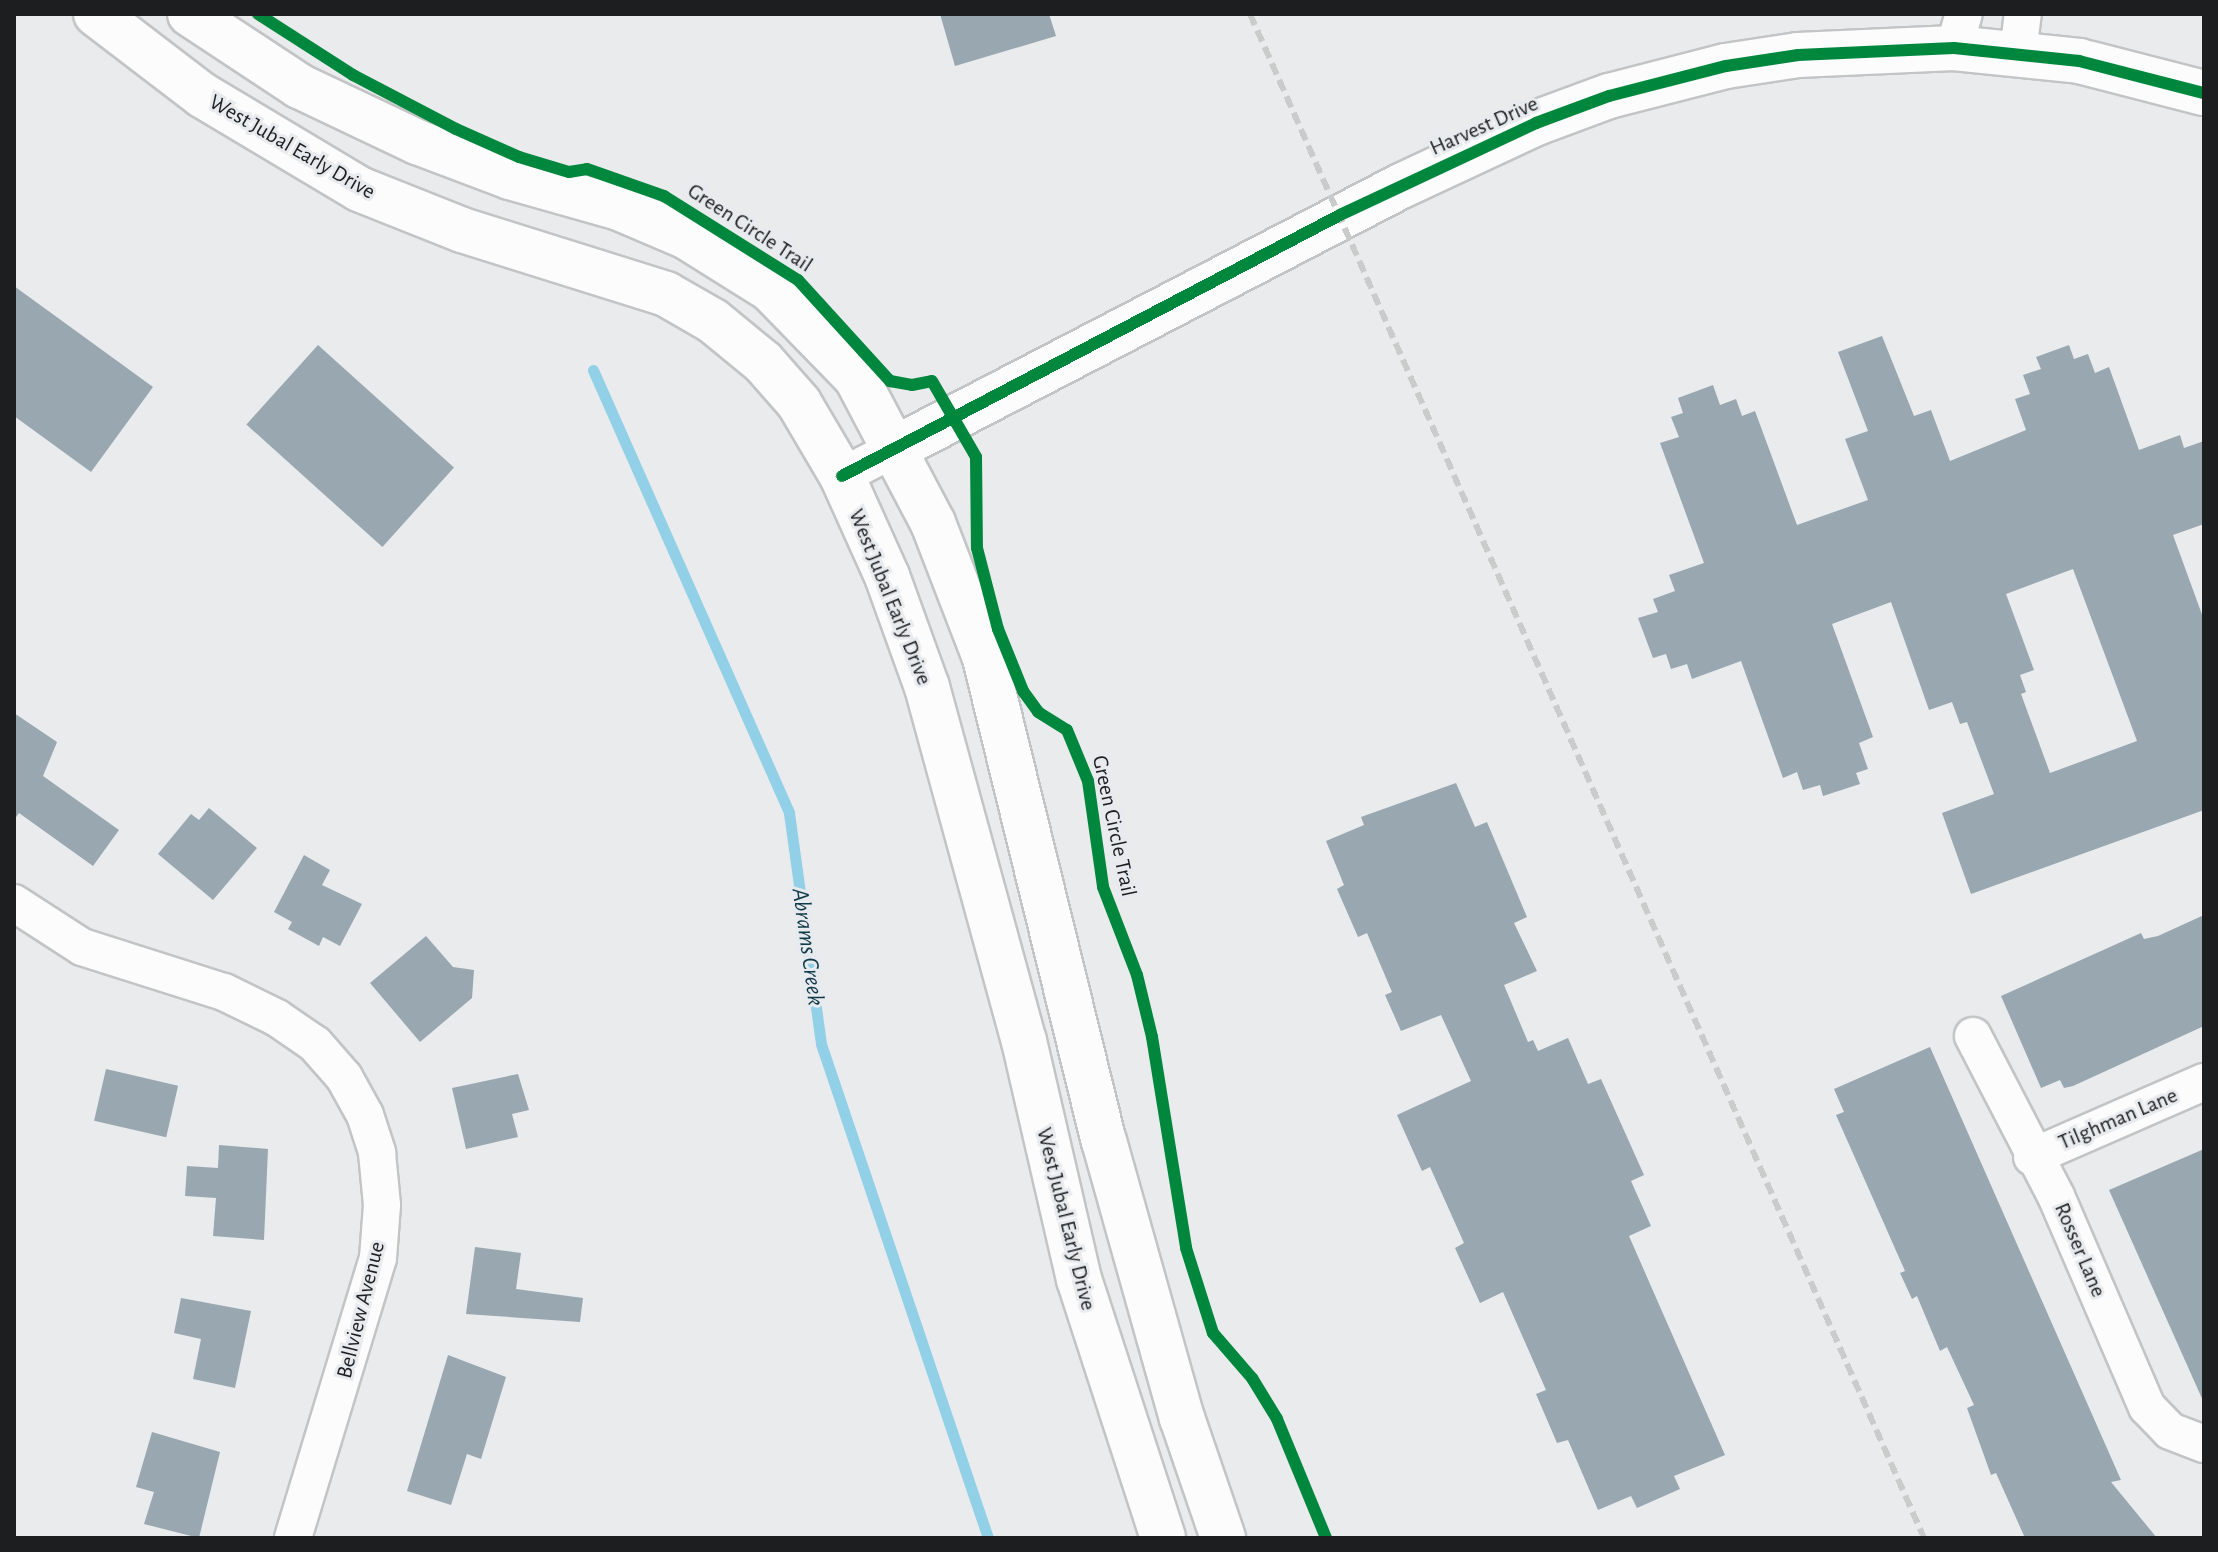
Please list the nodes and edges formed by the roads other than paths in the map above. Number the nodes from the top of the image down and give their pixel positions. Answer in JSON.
{"nodes":[{"id":1,"x":96,"y":14,"type":"edge"},
{"id":2,"x":190,"y":14,"type":"edge"},
{"id":3,"x":1959,"y":31,"type":"edge"},
{"id":4,"x":2020,"y":34,"type":"edge"},
{"id":5,"x":2204,"y":93,"type":"edge"},
{"id":6,"x":896,"y":448,"type":"junction"},
{"id":7,"x":842,"y":476,"type":"junction"},
{"id":8,"x":14,"y":903,"type":"edge"},
{"id":9,"x":1973,"y":1036,"type":"dead end"},
{"id":10,"x":2204,"y":1082,"type":"edge"},
{"id":11,"x":2032,"y":1157,"type":"junction"},
{"id":12,"x":2204,"y":1444,"type":"edge"},
{"id":13,"x":293,"y":1538,"type":"edge"},
{"id":14,"x":1163,"y":1538,"type":"edge"},
{"id":15,"x":1223,"y":1538,"type":"edge"}],
"edges":[{"from":1,"to":7,"type":"main road","name":"West Jubal Early Drive"},
{"from":2,"to":6,"type":"main road"},
{"from":3,"to":4,"type":"main road","name":"Harvest Drive"},
{"from":3,"to":6,"type":"main road","name":"Harvest Drive"},
{"from":4,"to":5,"type":"main road","name":"Harvest Drive"},
{"from":6,"to":7,"type":"street","name":"Harvest Drive"},
{"from":6,"to":15,"type":"main road"},
{"from":7,"to":14,"type":"main road","name":"West Jubal Early Drive"},
{"from":8,"to":13,"type":"street","name":"Bellview Avenue"},
{"from":9,"to":11,"type":"street","name":"Rosser Lane"},
{"from":10,"to":11,"type":"street","name":"Tilghman Lane"},
{"from":11,"to":12,"type":"street","name":"Rosser Lane"}]}
